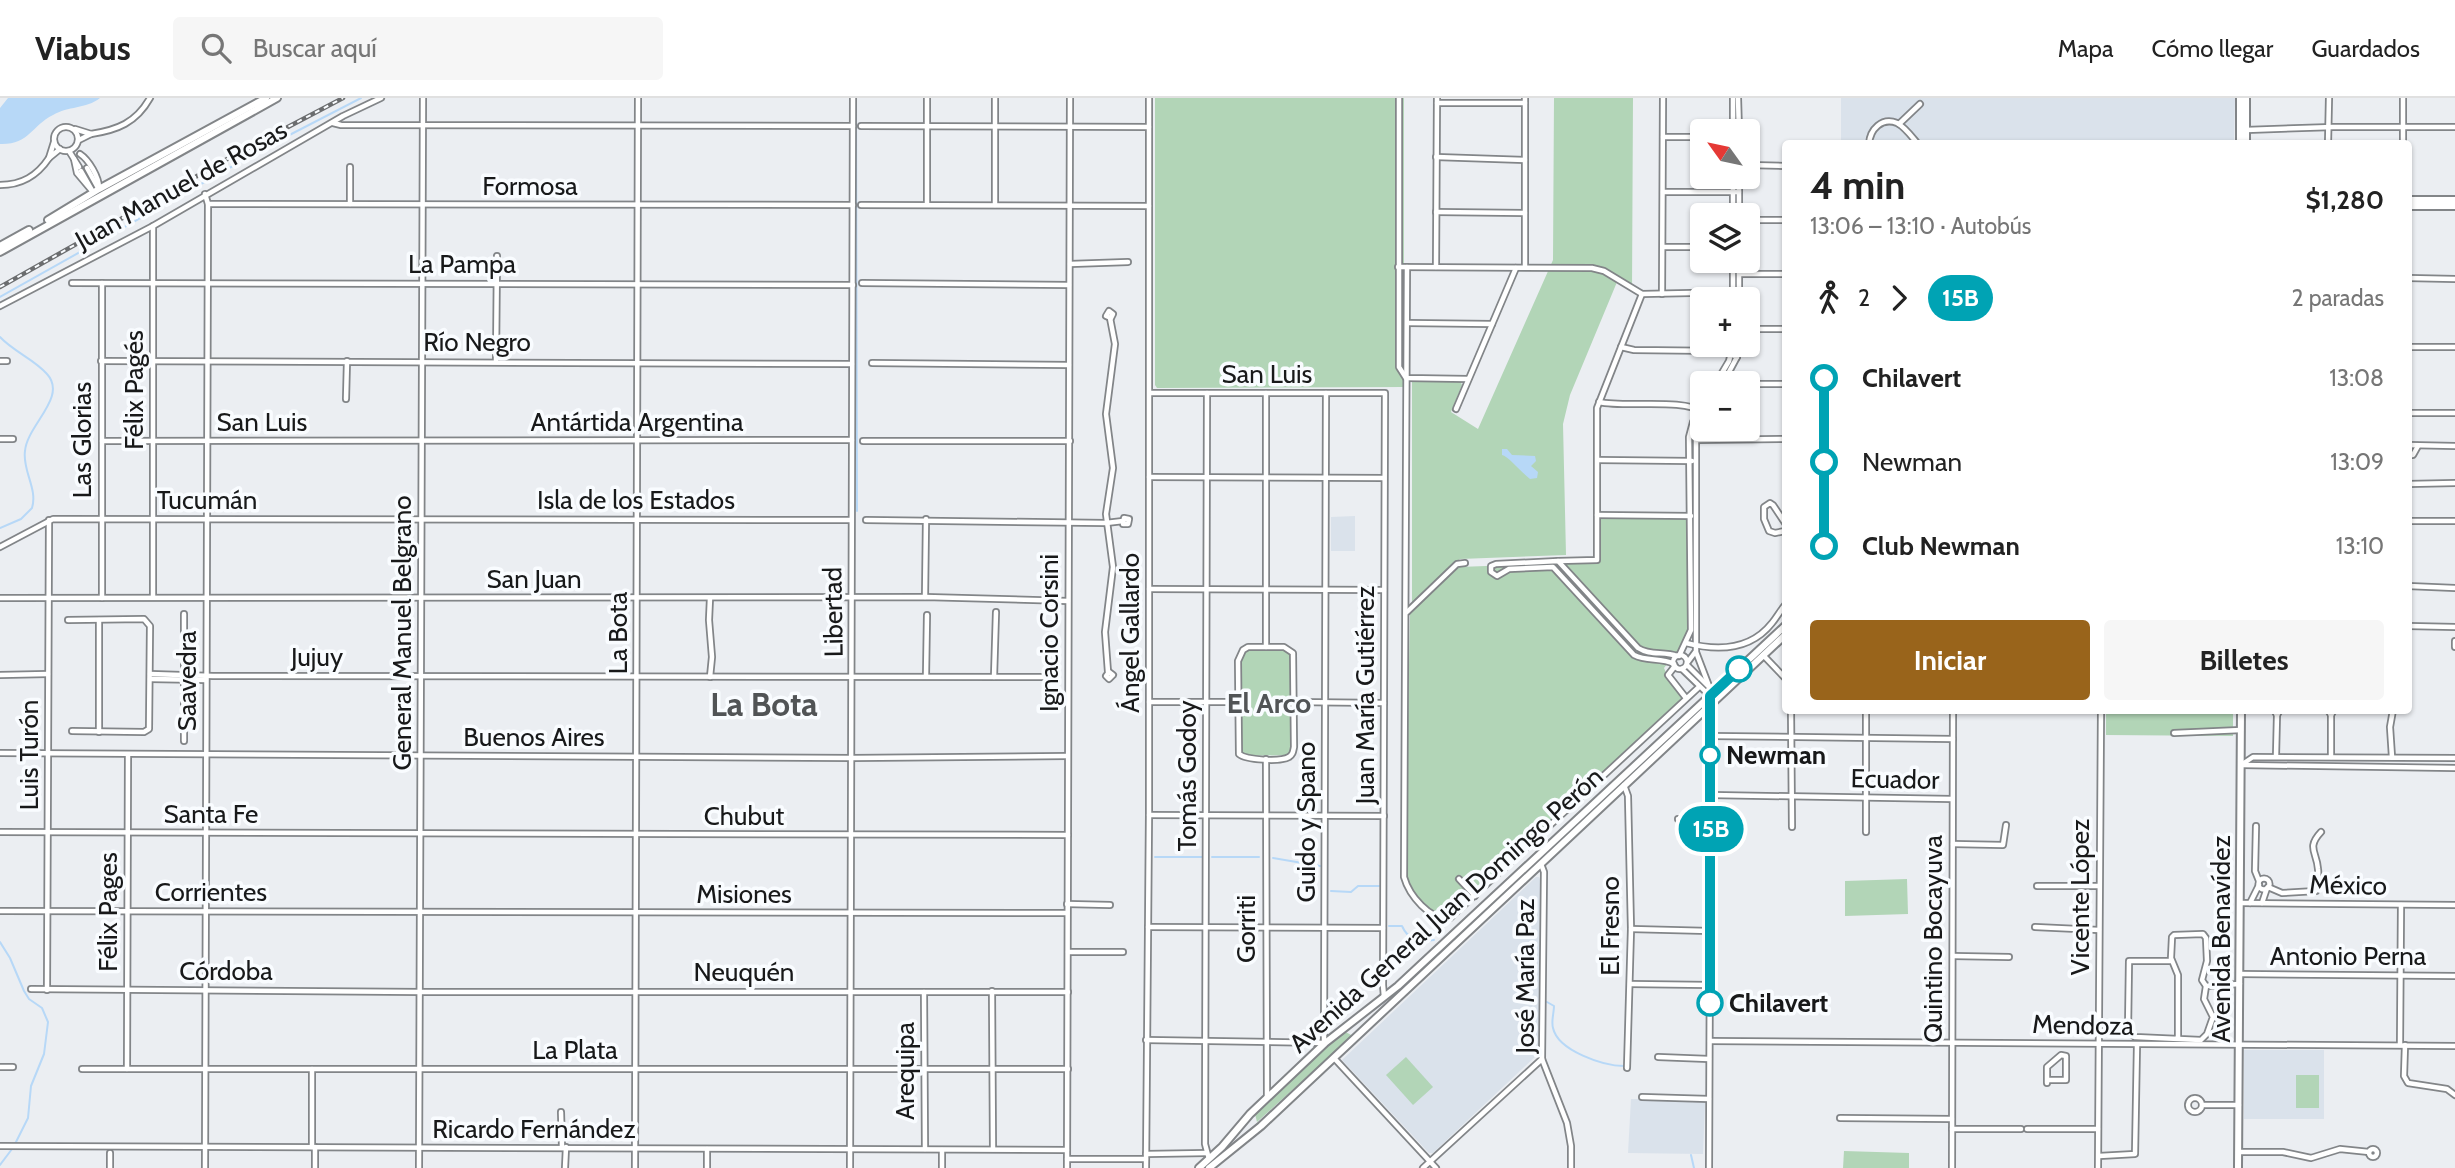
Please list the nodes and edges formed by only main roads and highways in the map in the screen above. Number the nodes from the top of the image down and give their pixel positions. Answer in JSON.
{"nodes":[{"id":1,"x":266,"y":98,"type":"edge"},
{"id":2,"x":277,"y":98,"type":"edge"},
{"id":3,"x":2240,"y":98,"type":"edge"},
{"id":4,"x":2246,"y":98,"type":"edge"},
{"id":5,"x":2240,"y":140,"type":"edge"},
{"id":6,"x":2246,"y":140,"type":"edge"},
{"id":7,"x":97,"y":194,"type":"junction"},
{"id":8,"x":2412,"y":200,"type":"edge"},
{"id":9,"x":2455,"y":200,"type":"edge"},
{"id":10,"x":2412,"y":206,"type":"edge"},
{"id":11,"x":2455,"y":206,"type":"edge"},
{"id":12,"x":0,"y":246,"type":"edge"},
{"id":13,"x":0,"y":253,"type":"edge"},
{"id":14,"x":1782,"y":629,"type":"edge"},
{"id":15,"x":1782,"y":638,"type":"edge"},
{"id":16,"x":1710,"y":696,"type":"junction"},
{"id":17,"x":2241,"y":714,"type":"edge"},
{"id":18,"x":1343,"y":1028,"type":"junction"},
{"id":19,"x":1353,"y":1039,"type":"junction"},
{"id":20,"x":1250,"y":1114,"type":"junction"},
{"id":21,"x":1261,"y":1126,"type":"junction"},
{"id":22,"x":1199,"y":1168,"type":"edge"},
{"id":23,"x":1209,"y":1168,"type":"edge"},
{"id":24,"x":2238,"y":1168,"type":"edge"}],
"edges":[{"from":1,"to":7,"type":"main road"},
{"from":2,"to":7,"type":"main road"},
{"from":3,"to":5,"type":"main road"},
{"from":4,"to":6,"type":"main road"},
{"from":7,"to":12,"type":"main road"},
{"from":7,"to":13,"type":"main road"},
{"from":8,"to":9,"type":"main road"},
{"from":10,"to":11,"type":"main road"},
{"from":14,"to":16,"type":"main road","name":"Avenida General Juan Domingo Perón"},
{"from":15,"to":16,"type":"main road","name":"Avenida General Juan Domingo Perón"},
{"from":16,"to":18,"type":"main road","name":"Avenida General Juan Domingo Perón"},
{"from":16,"to":19,"type":"main road","name":"Avenida General Juan Domingo Perón"},
{"from":17,"to":24,"type":"main road","name":"Avenida Benavídez"},
{"from":18,"to":19,"type":"main road"},
{"from":18,"to":20,"type":"main road","name":"Avenida General Juan Domingo Perón"},
{"from":19,"to":21,"type":"main road","name":"Avenida General Juan Domingo Perón"},
{"from":20,"to":21,"type":"main road"},
{"from":20,"to":22,"type":"main road","name":"Avenida General Juan Domingo Perón"},
{"from":21,"to":23,"type":"main road","name":"Avenida General Juan Domingo Perón"}]}
